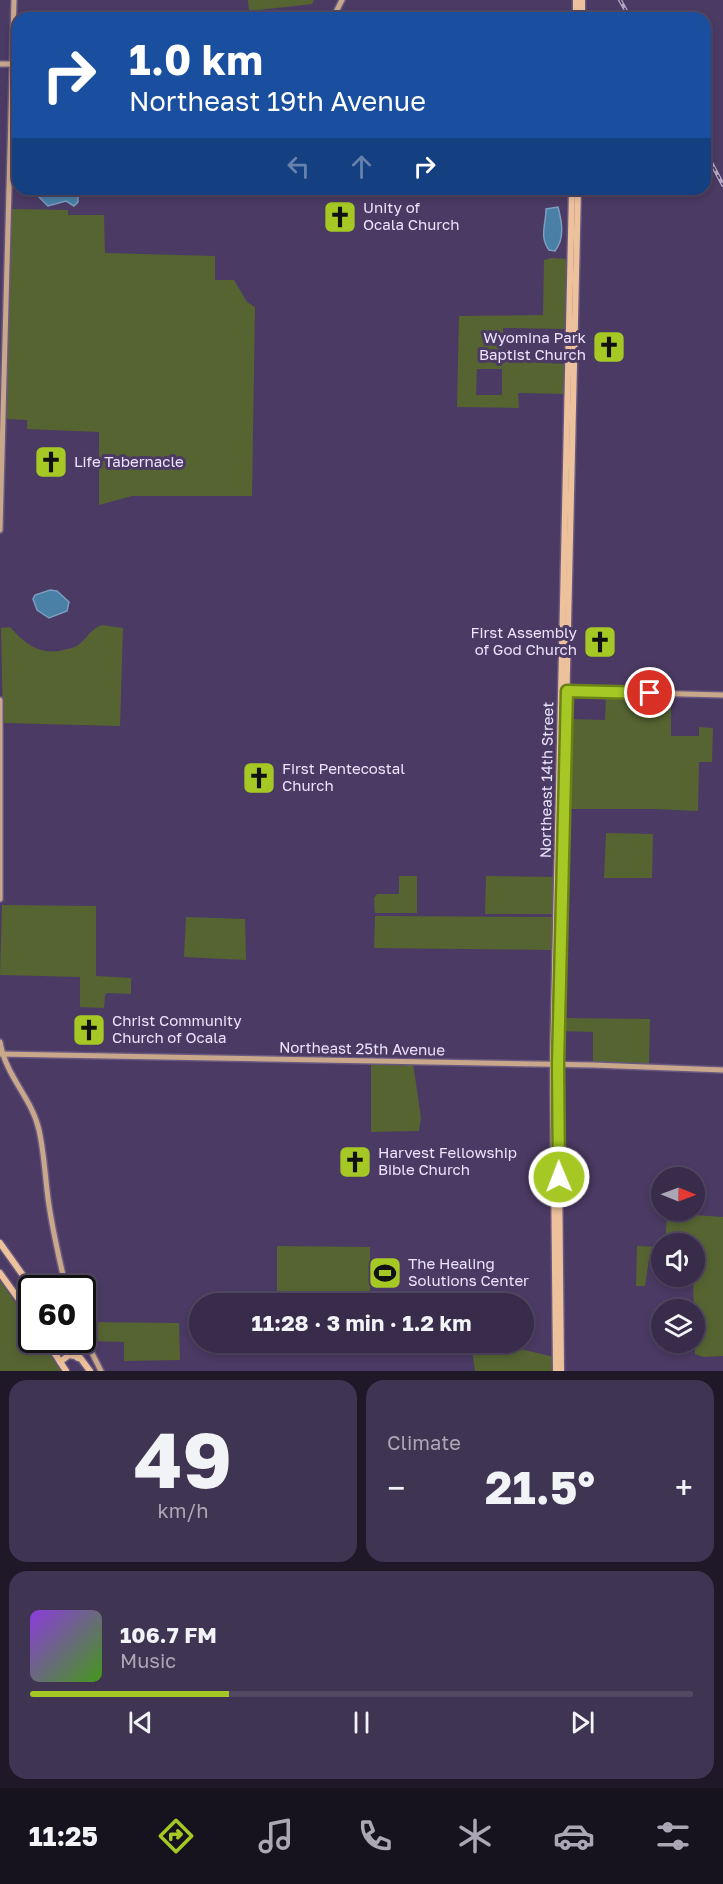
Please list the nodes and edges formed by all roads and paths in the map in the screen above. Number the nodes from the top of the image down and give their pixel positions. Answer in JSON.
{"nodes":[{"id":1,"x":12,"y":157,"type":"edge"},
{"id":2,"x":572,"y":195,"type":"edge"},
{"id":3,"x":578,"y":195,"type":"edge"},
{"id":4,"x":0,"y":530,"type":"edge"},
{"id":5,"x":567,"y":691,"type":"junction"},
{"id":6,"x":723,"y":695,"type":"edge"},
{"id":7,"x":0,"y":700,"type":"edge"},
{"id":8,"x":0,"y":899,"type":"edge"},
{"id":9,"x":0,"y":1042,"type":"edge"},
{"id":10,"x":1,"y":1054,"type":"edge"},
{"id":11,"x":556,"y":1064,"type":"junction"},
{"id":12,"x":723,"y":1070,"type":"edge"},
{"id":13,"x":556,"y":1194,"type":"junction"},
{"id":14,"x":0,"y":1243,"type":"edge"},
{"id":15,"x":0,"y":1253,"type":"edge"},
{"id":16,"x":0,"y":1273,"type":"edge"},
{"id":17,"x":19,"y":1275,"type":"edge"},
{"id":18,"x":23,"y":1275,"type":"edge"},
{"id":19,"x":63,"y":1275,"type":"edge"},
{"id":20,"x":18,"y":1298,"type":"edge"},
{"id":21,"x":55,"y":1353,"type":"edge"},
{"id":22,"x":76,"y":1353,"type":"edge"},
{"id":23,"x":91,"y":1353,"type":"edge"},
{"id":24,"x":60,"y":1362,"type":"junction"},
{"id":25,"x":66,"y":1371,"type":"edge"},
{"id":26,"x":88,"y":1371,"type":"edge"},
{"id":27,"x":101,"y":1371,"type":"edge"},
{"id":28,"x":556,"y":1371,"type":"edge"},
{"id":29,"x":561,"y":1371,"type":"edge"}],
"edges":[{"from":1,"to":4,"type":"street"},
{"from":2,"to":11,"type":"main road","name":"Northeast 14th Street"},
{"from":3,"to":5,"type":"main road","name":"Northeast 14th Street"},
{"from":5,"to":6,"type":"street"},
{"from":5,"to":11,"type":"main road","name":"Northeast 14th Street"},
{"from":7,"to":8,"type":"street"},
{"from":9,"to":10,"type":"street"},
{"from":10,"to":11,"type":"street","name":"Northeast 25th Avenue"},
{"from":10,"to":19,"type":"street"},
{"from":11,"to":12,"type":"street","name":"Northeast 25th Avenue"},
{"from":11,"to":13,"type":"main road","name":"Northeast 14th Street"},
{"from":13,"to":28,"type":"main road","name":"Northeast 14th Street"},
{"from":13,"to":29,"type":"main road","name":"Northeast 14th Street"},
{"from":14,"to":18,"type":"main road"},
{"from":15,"to":17,"type":"main road"},
{"from":16,"to":20,"type":"main road"},
{"from":21,"to":24,"type":"main road"},
{"from":22,"to":26,"type":"main road"},
{"from":23,"to":27,"type":"street"},
{"from":24,"to":25,"type":"main road"},
{"from":24,"to":26,"type":"main road"}]}
